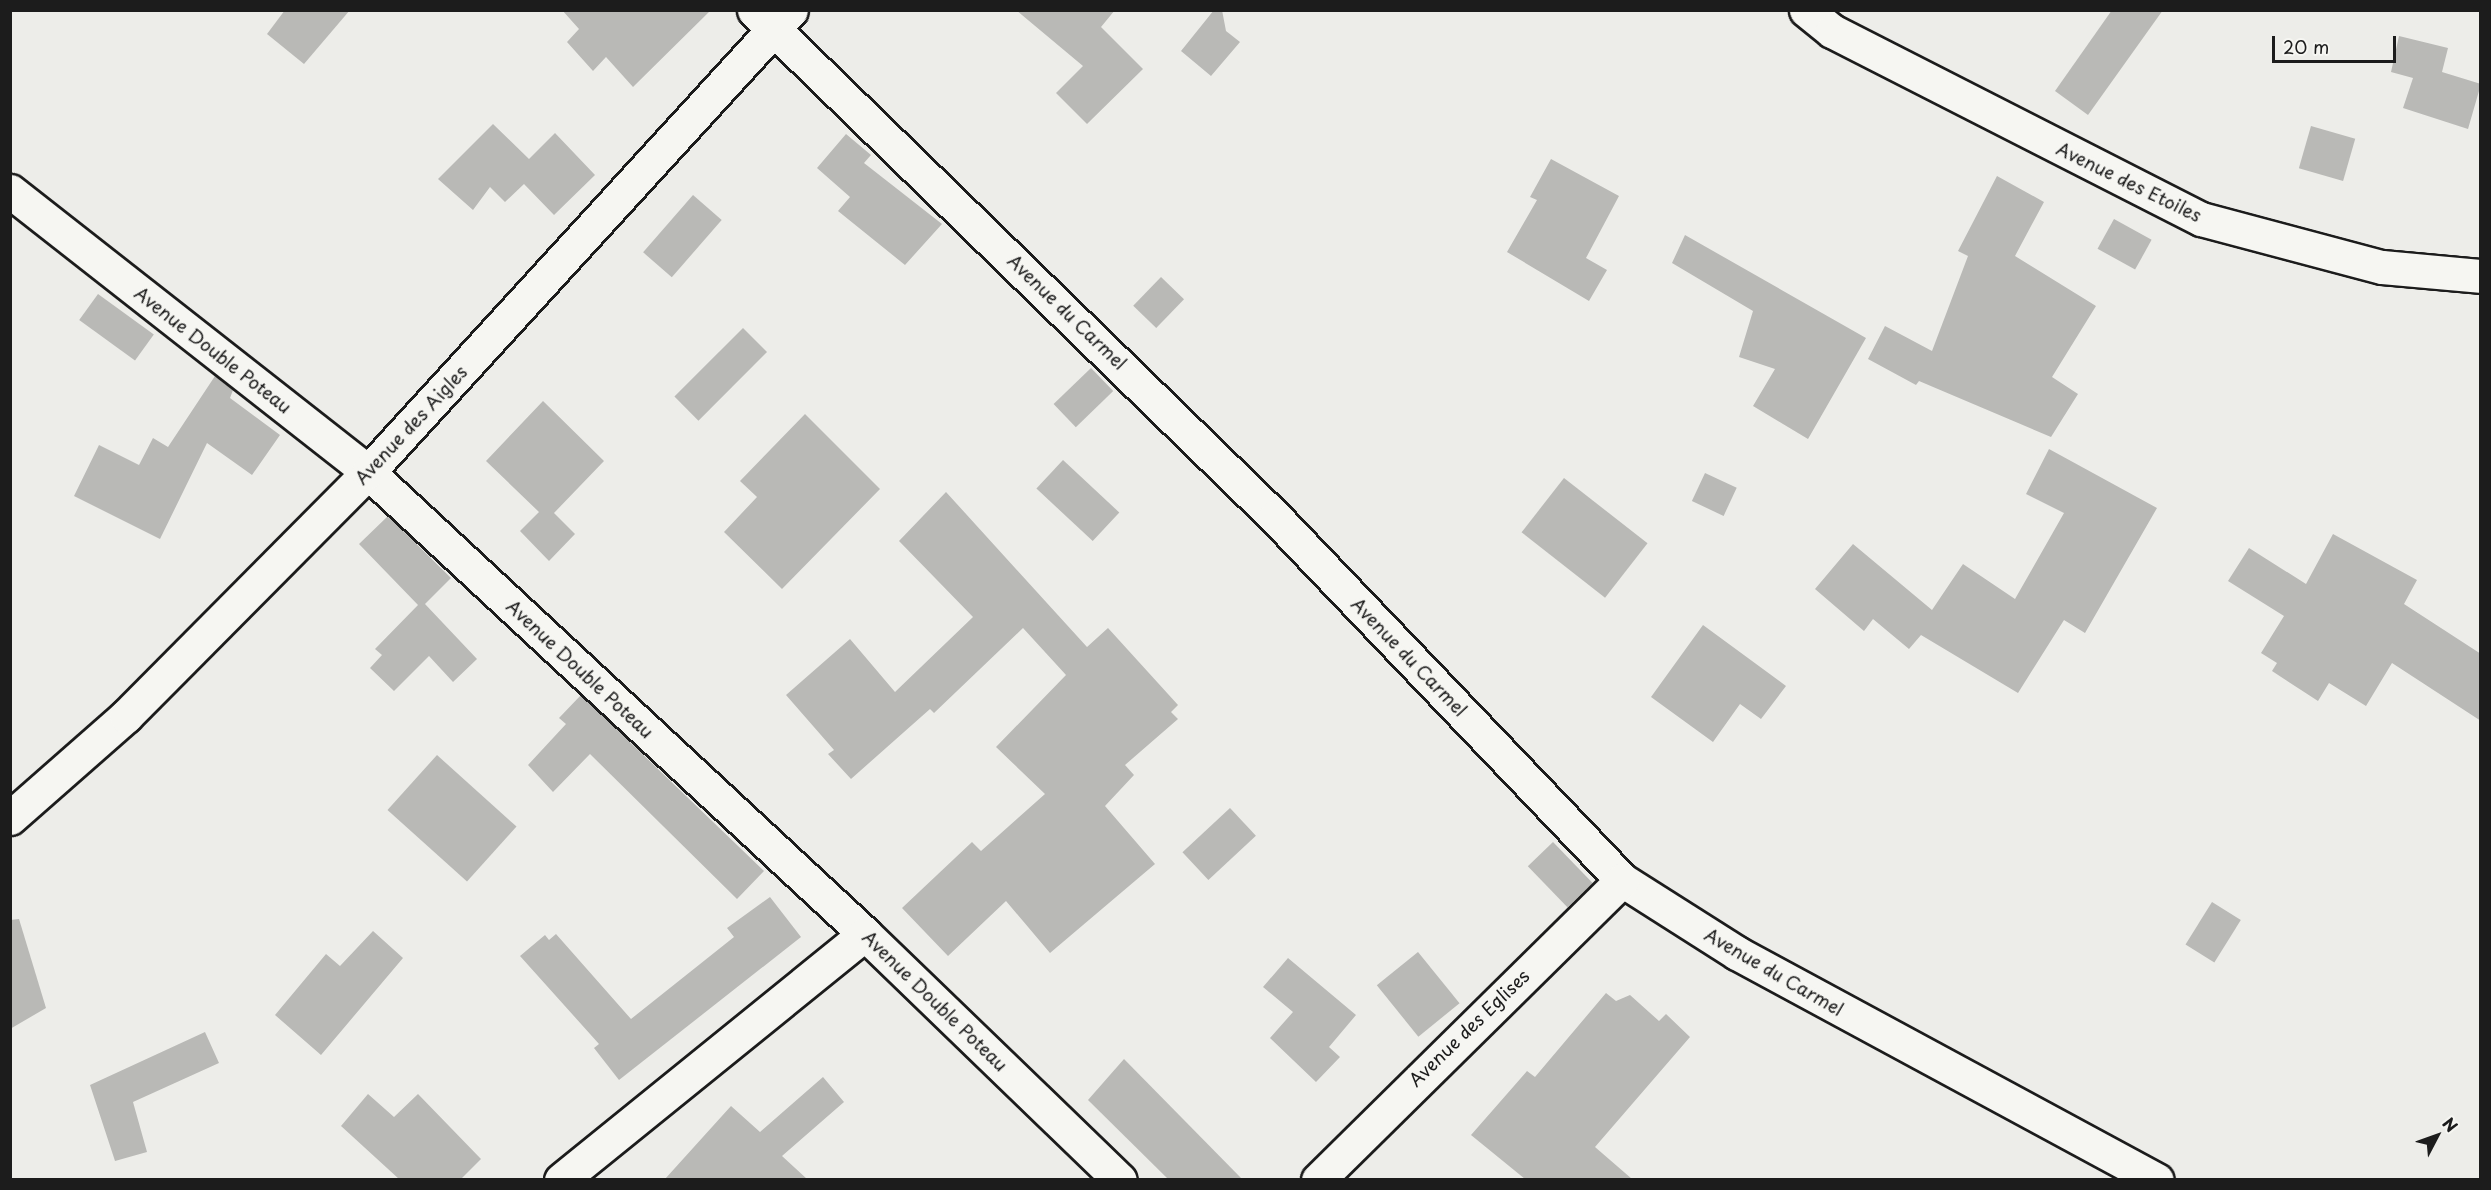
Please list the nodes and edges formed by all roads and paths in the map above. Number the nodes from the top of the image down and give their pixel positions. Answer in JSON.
{"nodes":[{"id":1,"x":1806,"y":10,"type":"edge"},
{"id":2,"x":773,"y":16,"type":"edge"},
{"id":3,"x":10,"y":191,"type":"edge"},
{"id":4,"x":2481,"y":276,"type":"edge"},
{"id":5,"x":368,"y":472,"type":"junction"},
{"id":6,"x":10,"y":818,"type":"edge"},
{"id":7,"x":1622,"y":880,"type":"junction"},
{"id":8,"x":865,"y":934,"type":"junction"},
{"id":9,"x":561,"y":1179,"type":"edge"},
{"id":10,"x":1120,"y":1179,"type":"edge"},
{"id":11,"x":1318,"y":1179,"type":"edge"},
{"id":12,"x":2156,"y":1179,"type":"edge"}],
"edges":[{"from":1,"to":4,"type":"street","name":"Avenue des Etoiles"},
{"from":2,"to":5,"type":"street","name":"Avenue des Aigles"},
{"from":2,"to":7,"type":"street","name":"Avenue du Carmel"},
{"from":3,"to":5,"type":"street","name":"Avenue Double Poteau"},
{"from":5,"to":6,"type":"street","name":"Avenue des Aigles"},
{"from":5,"to":8,"type":"street","name":"Avenue Double Poteau"},
{"from":7,"to":11,"type":"street","name":"Avenue des Eglises"},
{"from":7,"to":12,"type":"street","name":"Avenue du Carmel"},
{"from":8,"to":9,"type":"street"},
{"from":8,"to":10,"type":"street","name":"Avenue Double Poteau"}]}
